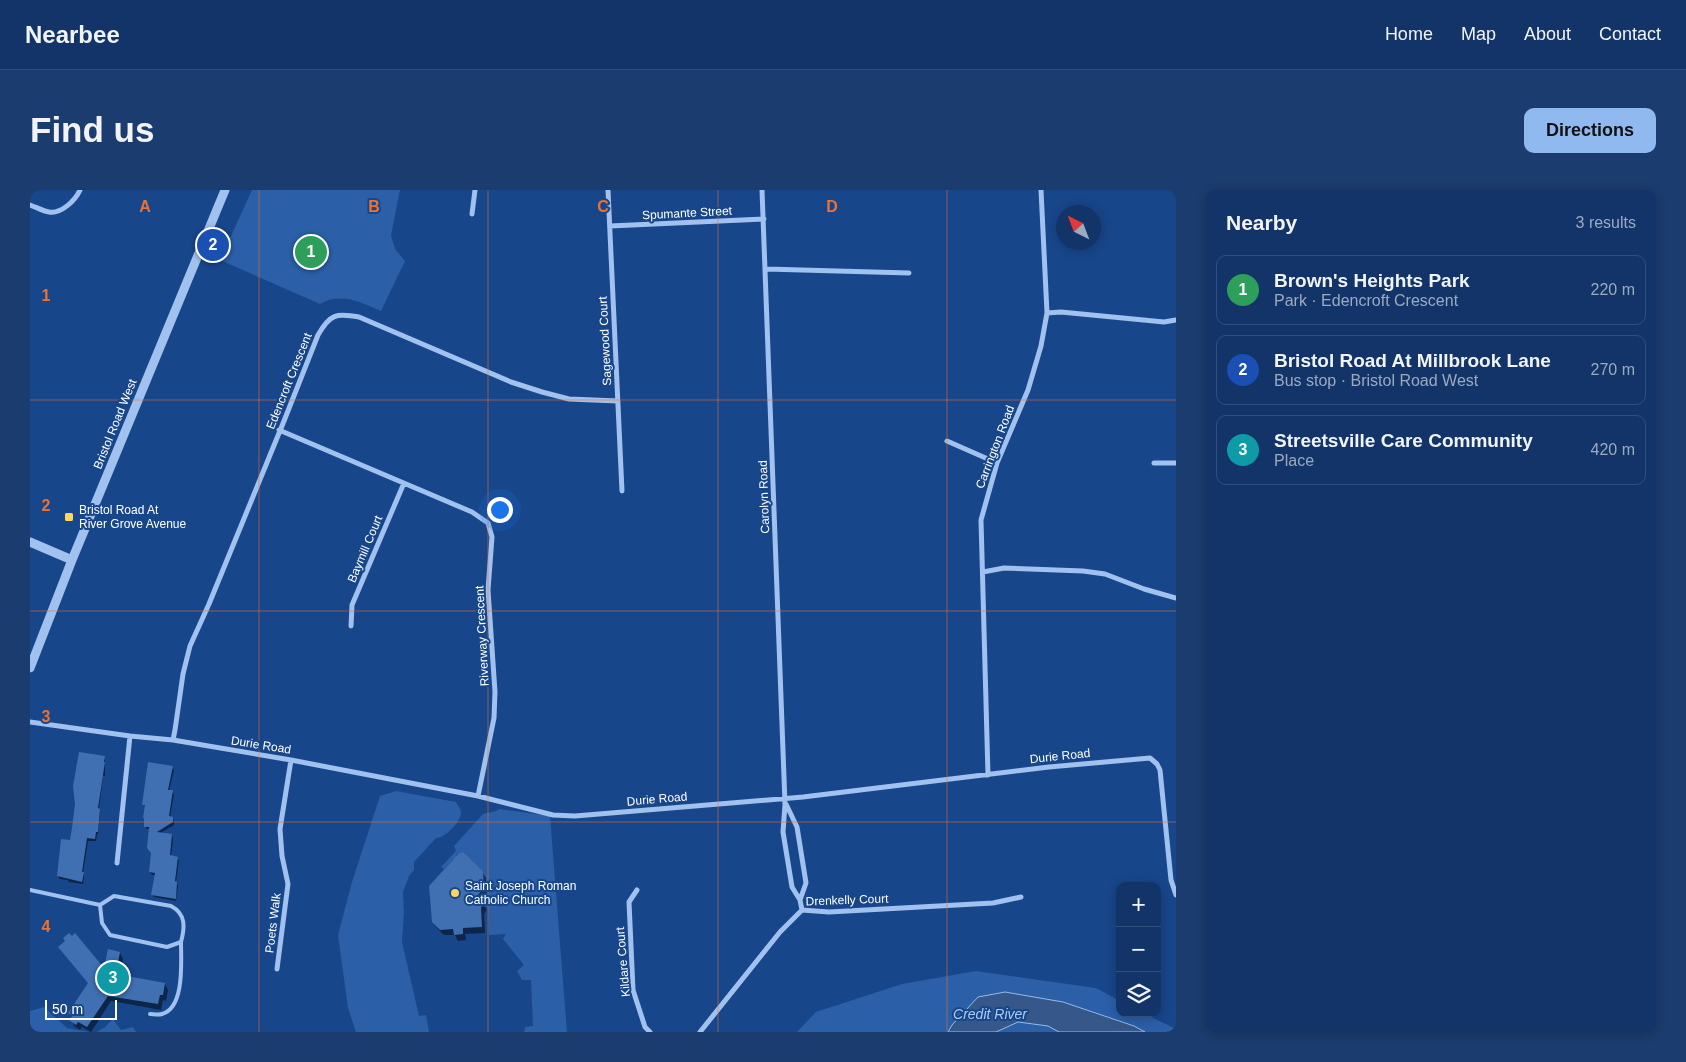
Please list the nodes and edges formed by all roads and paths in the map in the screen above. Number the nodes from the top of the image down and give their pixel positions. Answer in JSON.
{"nodes":[{"id":1,"x":80,"y":190,"type":"edge"},
{"id":2,"x":225,"y":190,"type":"edge"},
{"id":3,"x":475,"y":190,"type":"edge"},
{"id":4,"x":608,"y":190,"type":"edge"},
{"id":5,"x":762,"y":190,"type":"edge"},
{"id":6,"x":1041,"y":190,"type":"edge"},
{"id":7,"x":30,"y":205,"type":"edge"},
{"id":8,"x":472,"y":214,"type":"dead end"},
{"id":9,"x":764,"y":219,"type":"junction"},
{"id":10,"x":610,"y":226,"type":"junction"},
{"id":11,"x":766,"y":269,"type":"junction"},
{"id":12,"x":909,"y":273,"type":"dead end"},
{"id":13,"x":1047,"y":313,"type":"junction"},
{"id":14,"x":1176,"y":320,"type":"edge"},
{"id":15,"x":618,"y":401,"type":"junction"},
{"id":16,"x":279,"y":430,"type":"junction"},
{"id":17,"x":947,"y":441,"type":"dead end"},
{"id":18,"x":997,"y":463,"type":"junction"},
{"id":19,"x":1154,"y":463,"type":"dead end"},
{"id":20,"x":1176,"y":463,"type":"edge"},
{"id":21,"x":404,"y":483,"type":"junction"},
{"id":22,"x":622,"y":491,"type":"dead end"},
{"id":23,"x":30,"y":542,"type":"edge"},
{"id":24,"x":72,"y":560,"type":"junction"},
{"id":25,"x":983,"y":572,"type":"junction"},
{"id":26,"x":1176,"y":598,"type":"edge"},
{"id":27,"x":350,"y":626,"type":"dead end"},
{"id":28,"x":30,"y":668,"type":"edge"},
{"id":29,"x":30,"y":722,"type":"edge"},
{"id":30,"x":130,"y":736,"type":"junction"},
{"id":31,"x":172,"y":740,"type":"junction"},
{"id":32,"x":291,"y":760,"type":"junction"},
{"id":33,"x":988,"y":775,"type":"junction"},
{"id":34,"x":478,"y":796,"type":"junction"},
{"id":35,"x":785,"y":801,"type":"junction"},
{"id":36,"x":117,"y":863,"type":"dead end"},
{"id":37,"x":30,"y":890,"type":"edge"},
{"id":38,"x":637,"y":890,"type":"dead end"},
{"id":39,"x":1176,"y":895,"type":"edge"},
{"id":40,"x":1021,"y":897,"type":"dead end"},
{"id":41,"x":800,"y":900,"type":"junction"},
{"id":42,"x":100,"y":905,"type":"junction"},
{"id":43,"x":802,"y":910,"type":"junction"},
{"id":44,"x":181,"y":942,"type":"junction"},
{"id":45,"x":277,"y":969,"type":"dead end"},
{"id":46,"x":150,"y":1014,"type":"dead end"},
{"id":47,"x":650,"y":1032,"type":"edge"},
{"id":48,"x":700,"y":1032,"type":"edge"}],
"edges":[{"from":1,"to":7,"type":"street"},
{"from":2,"to":24,"type":"street","name":"Bristol Road West"},
{"from":3,"to":8,"type":"street"},
{"from":4,"to":10,"type":"street","name":"Sagewood Court"},
{"from":5,"to":9,"type":"street","name":"Carolyn Road"},
{"from":6,"to":13,"type":"street","name":"Carrington Road"},
{"from":9,"to":10,"type":"street","name":"Spumante Street"},
{"from":9,"to":11,"type":"street","name":"Carolyn Road"},
{"from":10,"to":15,"type":"street","name":"Sagewood Court"},
{"from":11,"to":12,"type":"street"},
{"from":11,"to":35,"type":"street","name":"Carolyn Road"},
{"from":13,"to":14,"type":"street"},
{"from":13,"to":18,"type":"street","name":"Carrington Road"},
{"from":15,"to":16,"type":"street","name":"Edencroft Crescent"},
{"from":15,"to":22,"type":"street","name":"Sagewood Court"},
{"from":16,"to":21,"type":"street","name":"Riverway Crescent"},
{"from":16,"to":31,"type":"street","name":"Edencroft Crescent"},
{"from":17,"to":18,"type":"street"},
{"from":18,"to":25,"type":"street","name":"Carrington Road"},
{"from":19,"to":20,"type":"street"},
{"from":21,"to":27,"type":"street","name":"Baymill Court"},
{"from":21,"to":34,"type":"street","name":"Riverway Crescent"},
{"from":23,"to":24,"type":"street"},
{"from":24,"to":28,"type":"street","name":"Bristol Road West"},
{"from":25,"to":26,"type":"street"},
{"from":25,"to":33,"type":"street","name":"Carrington Road"},
{"from":29,"to":30,"type":"street","name":"Durie Road"},
{"from":30,"to":31,"type":"street","name":"Durie Road"},
{"from":30,"to":36,"type":"street"},
{"from":31,"to":32,"type":"street","name":"Durie Road"},
{"from":32,"to":34,"type":"street","name":"Durie Road"},
{"from":32,"to":45,"type":"street","name":"Poets Walk"},
{"from":33,"to":35,"type":"street","name":"Durie Road"},
{"from":33,"to":39,"type":"street","name":"Durie Road"},
{"from":34,"to":35,"type":"street","name":"Durie Road"},
{"from":35,"to":41,"type":"street","name":"Carolyn Road"},
{"from":35,"to":41,"type":"street","name":"Carolyn Road"},
{"from":37,"to":42,"type":"lane"},
{"from":38,"to":47,"type":"street","name":"Kildare Court"},
{"from":40,"to":43,"type":"street","name":"Drenkelly Court"},
{"from":41,"to":43,"type":"street","name":"Carolyn Road"},
{"from":42,"to":44,"type":"lane"},
{"from":42,"to":44,"type":"lane"},
{"from":43,"to":48,"type":"street","name":"Drenkelly Court"},
{"from":44,"to":46,"type":"lane"}]}
